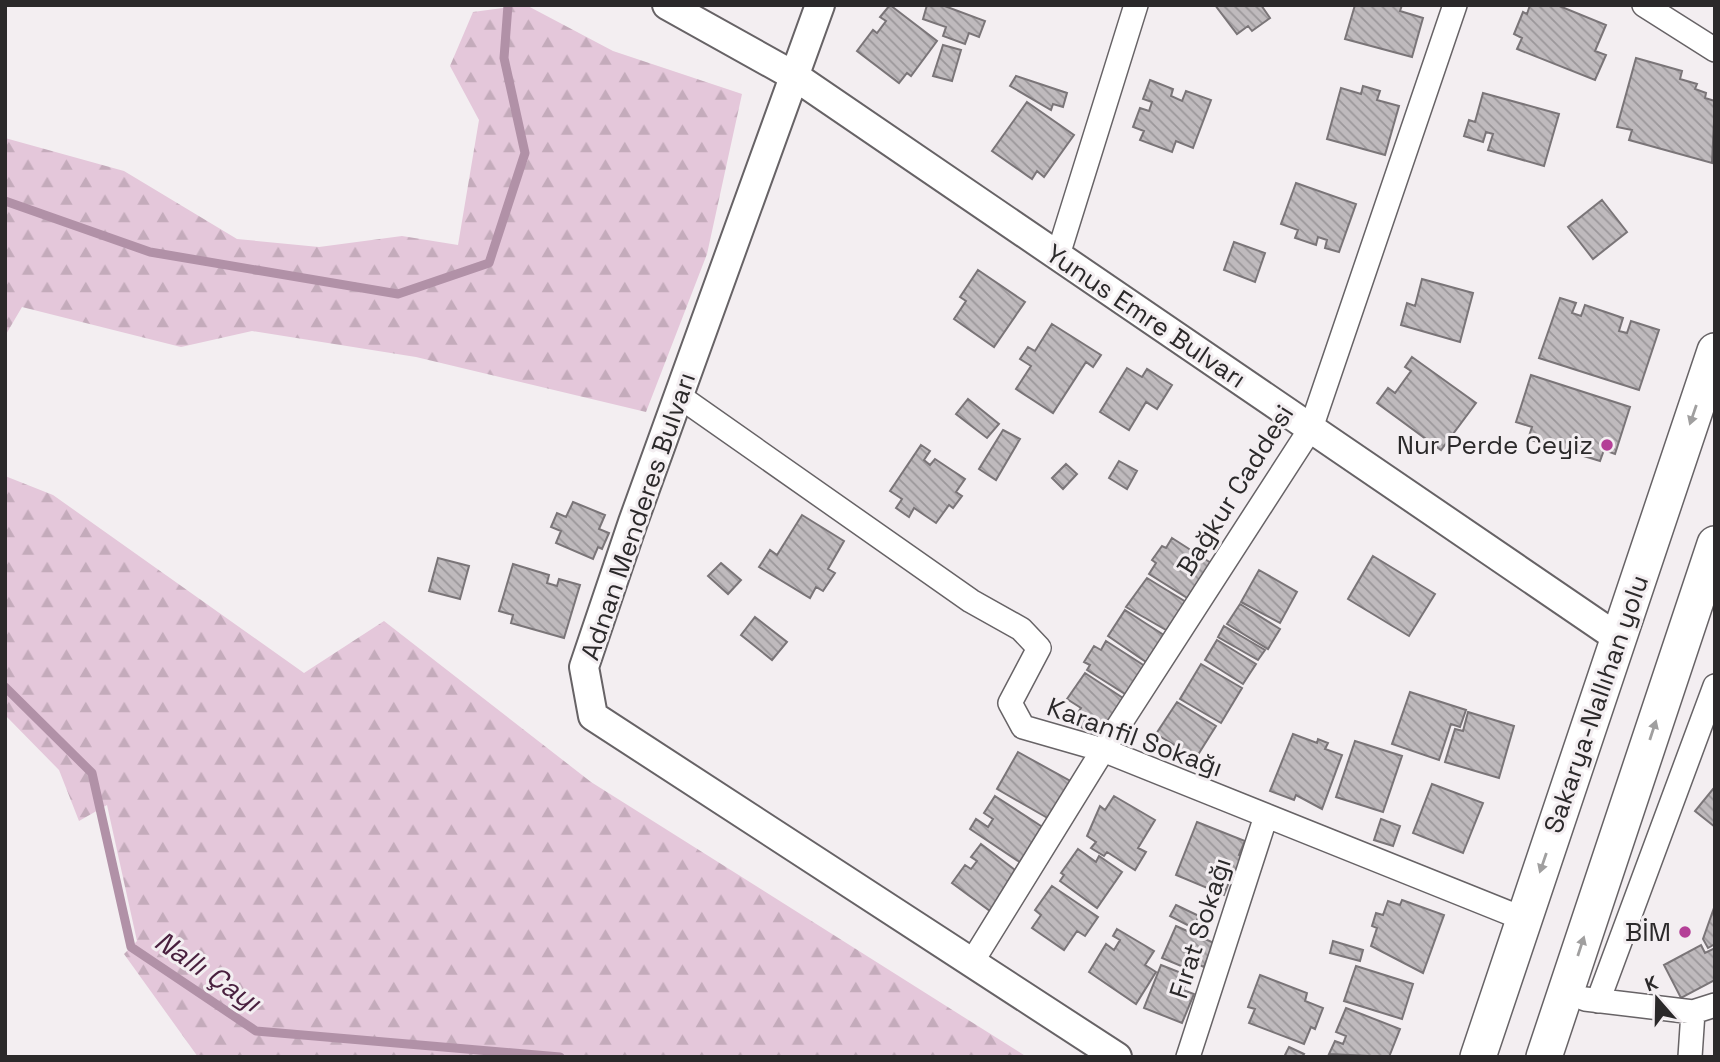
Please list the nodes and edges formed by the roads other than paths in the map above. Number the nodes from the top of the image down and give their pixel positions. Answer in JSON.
{"nodes":[{"id":1,"x":667,"y":5,"type":"edge"},
{"id":2,"x":820,"y":5,"type":"edge"},
{"id":3,"x":1136,"y":5,"type":"edge"},
{"id":4,"x":1455,"y":5,"type":"edge"},
{"id":5,"x":1644,"y":5,"type":"edge"},
{"id":6,"x":1715,"y":50,"type":"edge"},
{"id":7,"x":796,"y":77,"type":"junction"},
{"id":8,"x":1058,"y":255,"type":"junction"},
{"id":9,"x":1715,"y":351,"type":"edge"},
{"id":10,"x":680,"y":396,"type":"junction"},
{"id":11,"x":1311,"y":428,"type":"junction"},
{"id":12,"x":1715,"y":544,"type":"edge"},
{"id":13,"x":1618,"y":638,"type":"junction"},
{"id":14,"x":1715,"y":686,"type":"edge"},
{"id":15,"x":1103,"y":750,"type":"junction"},
{"id":16,"x":1266,"y":816,"type":"junction"},
{"id":17,"x":1524,"y":919,"type":"junction"},
{"id":18,"x":972,"y":962,"type":"junction"},
{"id":19,"x":1565,"y":995,"type":"junction"},
{"id":20,"x":1598,"y":1001,"type":"junction"},
{"id":21,"x":1704,"y":1008,"type":"edge"},
{"id":22,"x":1118,"y":1057,"type":"edge"},
{"id":23,"x":1188,"y":1057,"type":"edge"},
{"id":24,"x":1478,"y":1057,"type":"edge"},
{"id":25,"x":1544,"y":1057,"type":"edge"},
{"id":26,"x":1690,"y":1057,"type":"edge"}],
"edges":[{"from":1,"to":7,"type":"street","name":"Yunus Emre Bulvarı"},
{"from":2,"to":7,"type":"street","name":"Adnan Menderes Bulvarı"},
{"from":3,"to":8,"type":"street"},
{"from":4,"to":11,"type":"street","name":"Bağkur Caddesi"},
{"from":5,"to":6,"type":"street"},
{"from":7,"to":8,"type":"street","name":"Yunus Emre Bulvarı"},
{"from":7,"to":10,"type":"street","name":"Adnan Menderes Bulvarı"},
{"from":8,"to":11,"type":"street","name":"Yunus Emre Bulvarı"},
{"from":9,"to":13,"type":"main road","name":"Sakarya-Nallıhan yolu","one_way":true},
{"from":10,"to":15,"type":"street","name":"Karanfil Sokağı"},
{"from":10,"to":18,"type":"street","name":"Adnan Menderes Bulvarı"},
{"from":11,"to":13,"type":"street","name":"Yunus Emre Bulvarı"},
{"from":11,"to":15,"type":"street","name":"Bağkur Caddesi"},
{"from":19,"to":12,"type":"main road","one_way":true},
{"from":13,"to":17,"type":"main road","name":"Sakarya-Nallıhan yolu","one_way":true},
{"from":14,"to":20,"type":"street"},
{"from":15,"to":16,"type":"street","name":"Karanfil Sokağı"},
{"from":15,"to":18,"type":"street","name":"Bağkur Caddesi"},
{"from":16,"to":17,"type":"street","name":"Karanfil Sokağı"},
{"from":16,"to":23,"type":"street","name":"Fırat Sokağı"},
{"from":17,"to":24,"type":"main road","name":"Sakarya-Nallıhan yolu"},
{"from":18,"to":22,"type":"street","name":"Adnan Menderes Bulvarı"},
{"from":19,"to":20,"type":"street"},
{"from":19,"to":25,"type":"main road"},
{"from":20,"to":21,"type":"street"},
{"from":21,"to":26,"type":"street"}]}
